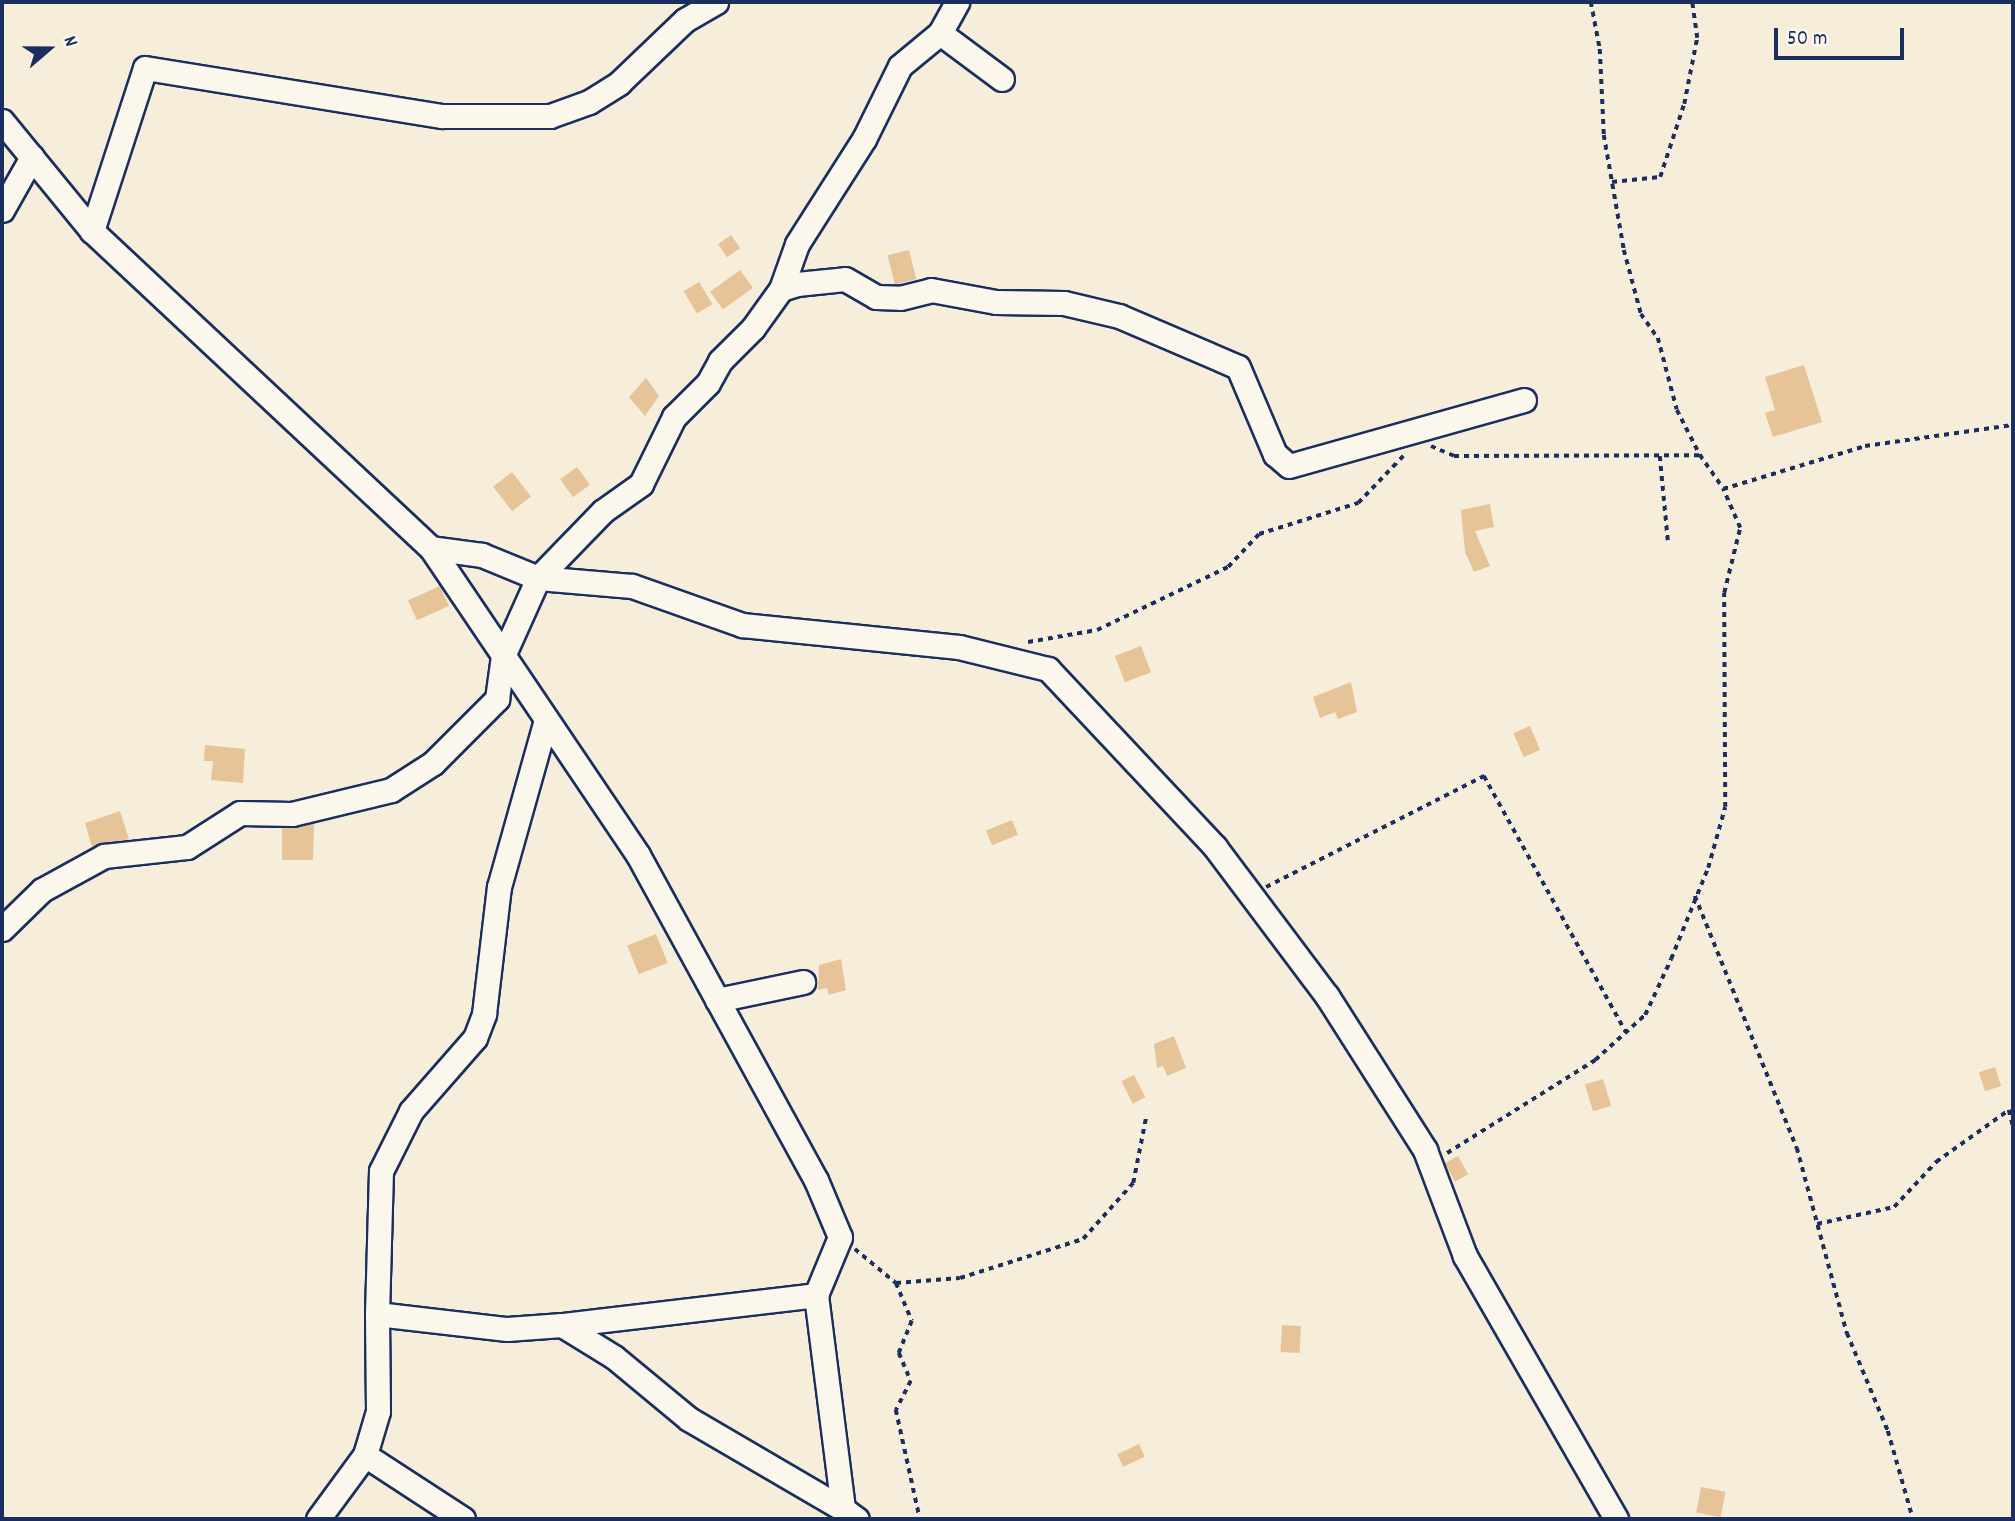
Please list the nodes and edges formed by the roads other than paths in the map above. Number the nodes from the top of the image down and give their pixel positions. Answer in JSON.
{"nodes":[{"id":1,"x":716,"y":2,"type":"edge"},
{"id":2,"x":957,"y":2,"type":"edge"},
{"id":3,"x":940,"y":33,"type":"junction"},
{"id":4,"x":1002,"y":79,"type":"dead end"},
{"id":5,"x":2,"y":121,"type":"edge"},
{"id":6,"x":32,"y":157,"type":"junction"},
{"id":7,"x":2,"y":210,"type":"edge"},
{"id":8,"x":92,"y":232,"type":"junction"},
{"id":9,"x":781,"y":289,"type":"junction"},
{"id":10,"x":1524,"y":400,"type":"dead end"},
{"id":11,"x":431,"y":548,"type":"junction"},
{"id":12,"x":538,"y":578,"type":"junction"},
{"id":13,"x":503,"y":656,"type":"junction"},
{"id":14,"x":546,"y":720,"type":"junction"},
{"id":15,"x":2,"y":929,"type":"edge"},
{"id":16,"x":803,"y":982,"type":"dead end"},
{"id":17,"x":717,"y":1000,"type":"junction"},
{"id":18,"x":816,"y":1295,"type":"junction"},
{"id":19,"x":377,"y":1314,"type":"junction"},
{"id":20,"x":562,"y":1325,"type":"junction"},
{"id":21,"x":365,"y":1455,"type":"junction"},
{"id":22,"x":850,"y":1514,"type":"edge"},
{"id":23,"x":318,"y":1519,"type":"edge"},
{"id":24,"x":463,"y":1519,"type":"edge"},
{"id":25,"x":1616,"y":1519,"type":"edge"}],
"edges":[{"from":1,"to":8,"type":"street"},
{"from":2,"to":3,"type":"street"},
{"from":3,"to":4,"type":"street"},
{"from":3,"to":9,"type":"street"},
{"from":5,"to":6,"type":"street"},
{"from":6,"to":7,"type":"street"},
{"from":6,"to":8,"type":"street"},
{"from":8,"to":11,"type":"street"},
{"from":9,"to":10,"type":"street"},
{"from":9,"to":12,"type":"street"},
{"from":11,"to":12,"type":"street"},
{"from":11,"to":13,"type":"street"},
{"from":12,"to":13,"type":"street"},
{"from":12,"to":25,"type":"street"},
{"from":13,"to":14,"type":"street"},
{"from":13,"to":15,"type":"street"},
{"from":14,"to":17,"type":"street"},
{"from":14,"to":19,"type":"street"},
{"from":16,"to":17,"type":"street"},
{"from":17,"to":18,"type":"street"},
{"from":18,"to":20,"type":"street"},
{"from":18,"to":22,"type":"street"},
{"from":19,"to":20,"type":"street"},
{"from":19,"to":21,"type":"street"},
{"from":20,"to":22,"type":"street"},
{"from":21,"to":23,"type":"street"},
{"from":21,"to":24,"type":"street"}]}
